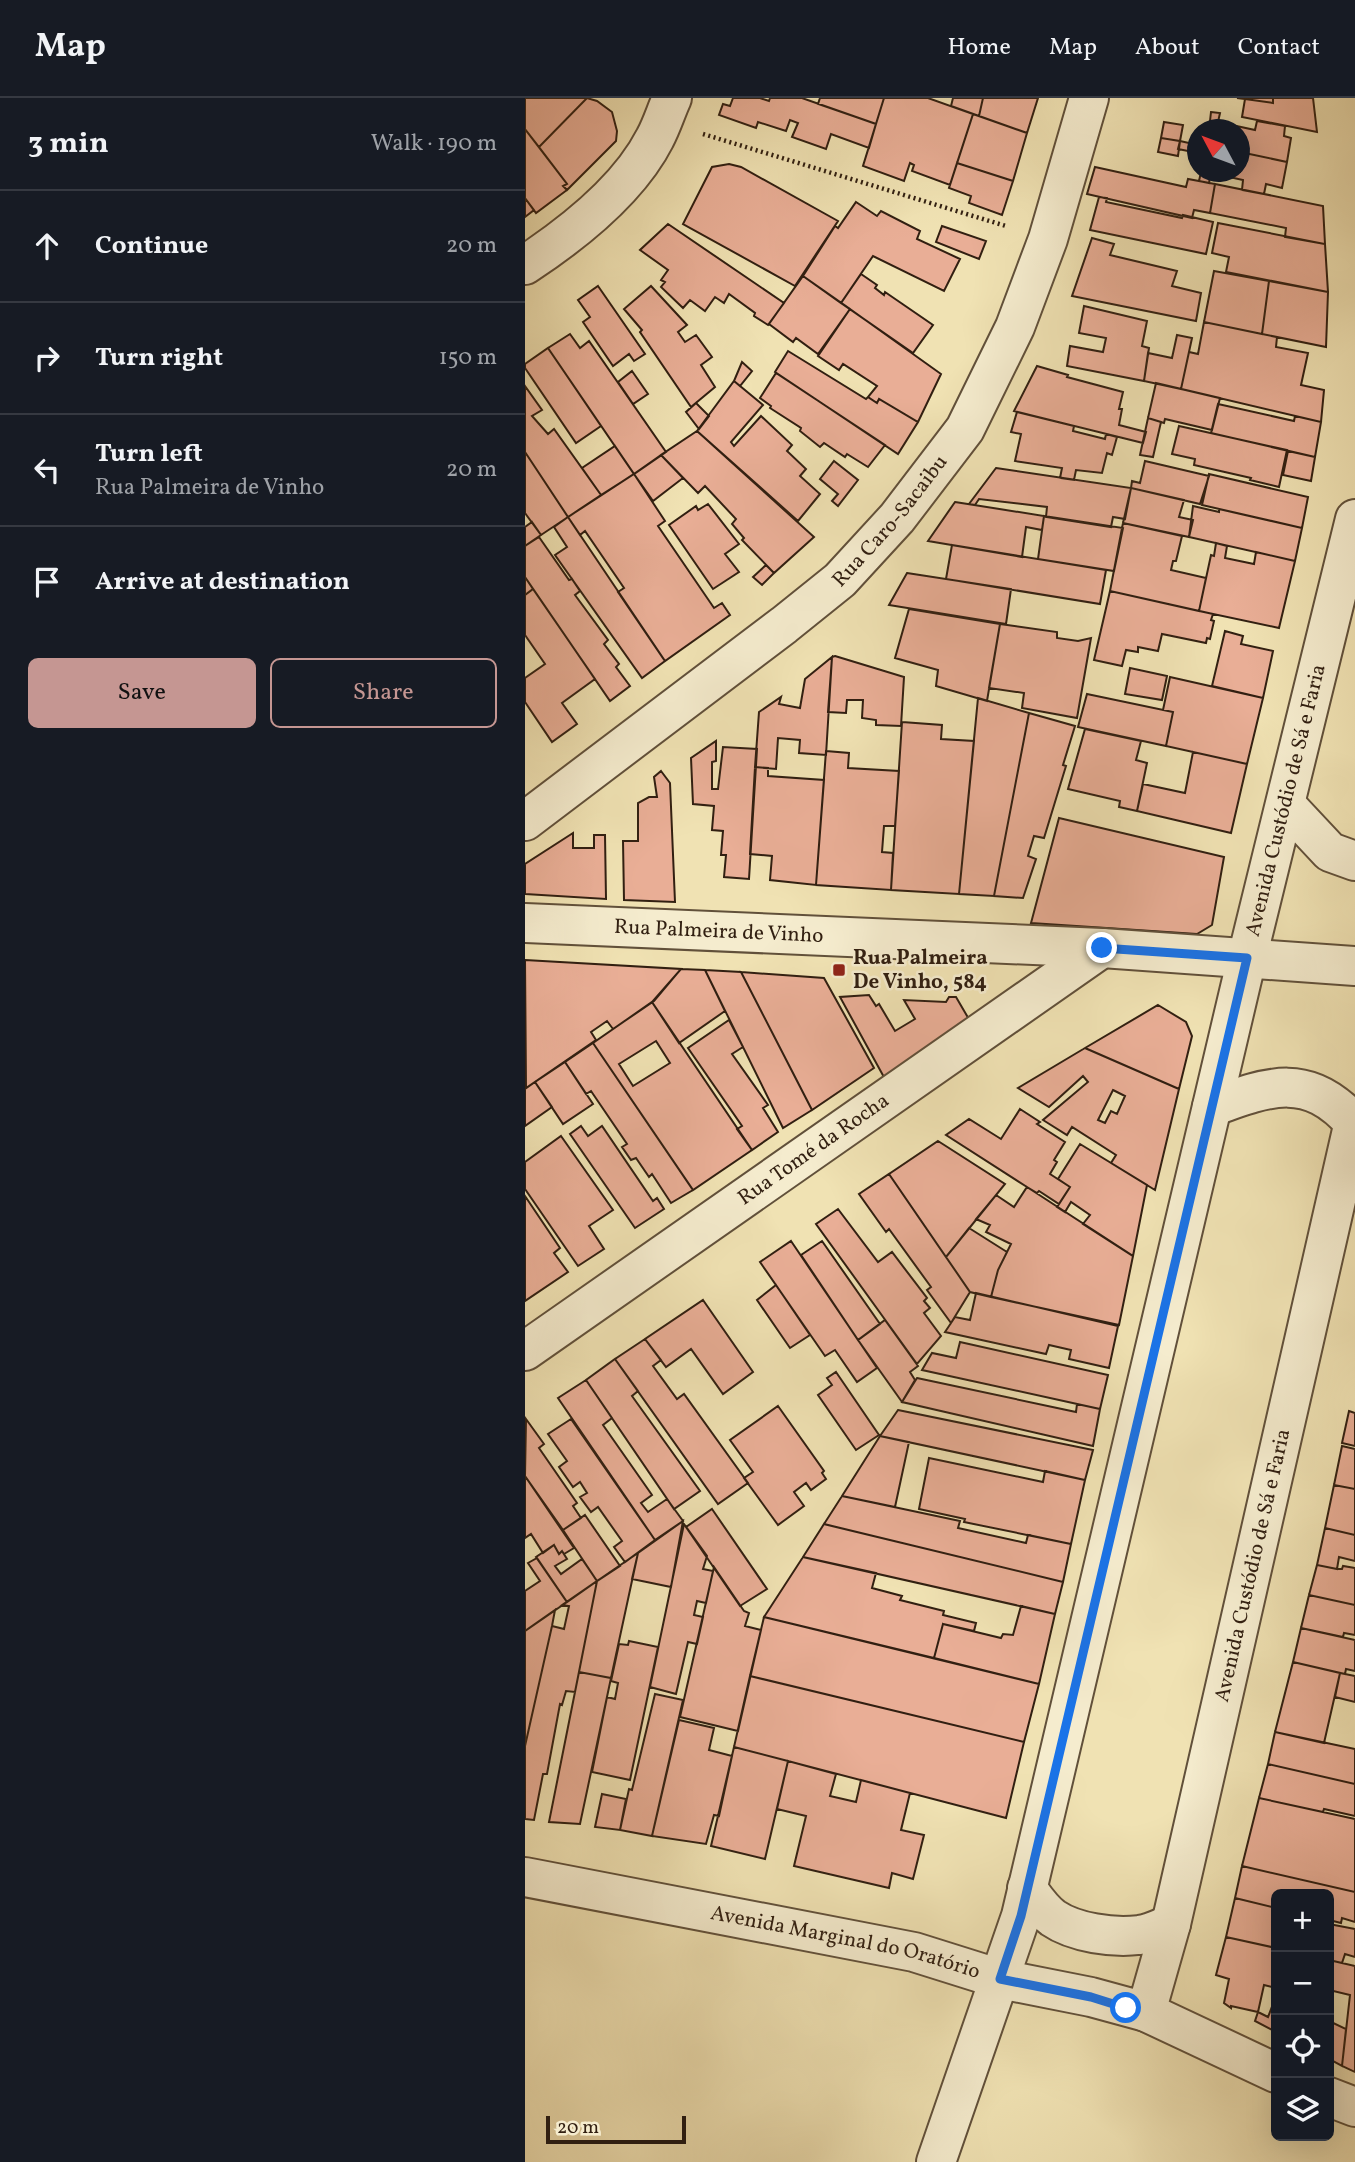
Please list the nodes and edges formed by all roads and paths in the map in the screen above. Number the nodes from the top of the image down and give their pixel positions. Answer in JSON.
{"nodes":[{"id":1,"x":1089,"y":98,"type":"edge"},
{"id":2,"x":667,"y":110,"type":"edge"},
{"id":3,"x":1048,"y":239,"type":"junction"},
{"id":4,"x":525,"y":265,"type":"edge"},
{"id":5,"x":1355,"y":519,"type":"edge"},
{"id":6,"x":1286,"y":804,"type":"junction"},
{"id":7,"x":525,"y":821,"type":"edge"},
{"id":8,"x":1355,"y":861,"type":"edge"},
{"id":9,"x":525,"y":923,"type":"edge"},
{"id":10,"x":1102,"y":948,"type":"junction"},
{"id":11,"x":1247,"y":958,"type":"junction"},
{"id":12,"x":1355,"y":966,"type":"edge"},
{"id":13,"x":1212,"y":1107,"type":"junction"},
{"id":14,"x":1354,"y":1119,"type":"edge"},
{"id":15,"x":525,"y":1351,"type":"edge"},
{"id":16,"x":525,"y":1877,"type":"edge"},
{"id":17,"x":1027,"y":1888,"type":"junction"},
{"id":18,"x":1171,"y":1924,"type":"junction"},
{"id":19,"x":1000,"y":1979,"type":"junction"},
{"id":20,"x":1146,"y":2012,"type":"junction"},
{"id":21,"x":1271,"y":2071,"type":"edge"},
{"id":22,"x":1334,"y":2099,"type":"edge"},
{"id":23,"x":1355,"y":2107,"type":"edge"},
{"id":24,"x":936,"y":2162,"type":"edge"}],
"edges":[{"from":1,"to":3,"type":"street","name":"Rua Caro-Sacaibu"},
{"from":2,"to":3,"type":"path"},
{"from":2,"to":4,"type":"street"},
{"from":3,"to":7,"type":"street","name":"Rua Caro-Sacaibu"},
{"from":5,"to":6,"type":"street","name":"Avenida Custódio de Sá e Faria"},
{"from":6,"to":8,"type":"street"},
{"from":6,"to":11,"type":"street","name":"Avenida Custódio de Sá e Faria"},
{"from":9,"to":10,"type":"street","name":"Rua Palmeira de Vinho"},
{"from":10,"to":11,"type":"street","name":"Rua Palmeira de Vinho"},
{"from":10,"to":15,"type":"street","name":"Rua Tomé da Rocha"},
{"from":11,"to":12,"type":"street","name":"Rua Palmeira de Vinho"},
{"from":11,"to":13,"type":"street","name":"Avenida Custódio de Sá e Faria"},
{"from":13,"to":14,"type":"street"},
{"from":13,"to":17,"type":"street","name":"Avenida Custódio de Sá e Faria"},
{"from":14,"to":18,"type":"street","name":"Avenida Custódio de Sá e Faria"},
{"from":16,"to":19,"type":"street","name":"Avenida Marginal do Oratório"},
{"from":17,"to":18,"type":"street"},
{"from":17,"to":19,"type":"street","name":"Avenida Custódio de Sá e Faria"},
{"from":18,"to":20,"type":"street","name":"Avenida Custódio de Sá e Faria"},
{"from":19,"to":20,"type":"street","name":"Avenida Marginal do Oratório"},
{"from":19,"to":24,"type":"street","name":"Avenida Custódio de Sá e Faria"},
{"from":20,"to":21,"type":"street","name":"Avenida Marginal do Oratório"},
{"from":22,"to":23,"type":"street"}]}
